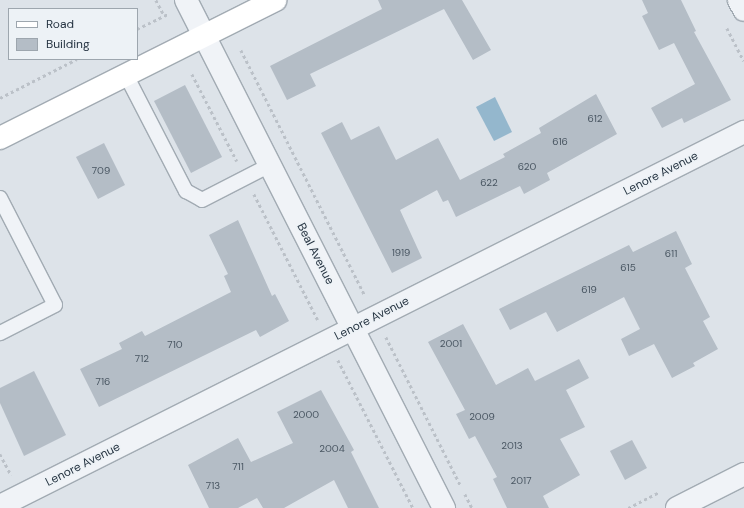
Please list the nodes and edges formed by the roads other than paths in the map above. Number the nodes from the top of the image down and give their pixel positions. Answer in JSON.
{"nodes":[{"id":1,"x":186,"y":0,"type":"edge"},
{"id":2,"x":275,"y":0,"type":"edge"},
{"id":3,"x":739,"y":0,"type":"edge"},
{"id":4,"x":744,"y":10,"type":"edge"},
{"id":5,"x":205,"y":36,"type":"junction"},
{"id":6,"x":126,"y":75,"type":"junction"},
{"id":7,"x":744,"y":132,"type":"edge"},
{"id":8,"x":0,"y":138,"type":"edge"},
{"id":9,"x":270,"y":165,"type":"junction"},
{"id":10,"x":0,"y":198,"type":"edge"},
{"id":11,"x":352,"y":330,"type":"junction"},
{"id":12,"x":0,"y":333,"type":"edge"},
{"id":13,"x":744,"y":474,"type":"edge"},
{"id":14,"x":0,"y":506,"type":"edge"},
{"id":15,"x":444,"y":508,"type":"edge"},
{"id":16,"x":677,"y":508,"type":"edge"}],
"edges":[{"from":1,"to":5,"type":"street","name":"Beal Avenue"},
{"from":2,"to":5,"type":"street"},
{"from":3,"to":4,"type":"street"},
{"from":5,"to":6,"type":"street"},
{"from":5,"to":9,"type":"street","name":"Beal Avenue"},
{"from":6,"to":8,"type":"street"},
{"from":6,"to":9,"type":"lane"},
{"from":7,"to":11,"type":"street","name":"Lenore Avenue"},
{"from":9,"to":11,"type":"street","name":"Beal Avenue"},
{"from":10,"to":12,"type":"lane"},
{"from":11,"to":14,"type":"street","name":"Lenore Avenue"},
{"from":11,"to":15,"type":"street","name":"Beal Avenue"},
{"from":13,"to":16,"type":"street"}]}
